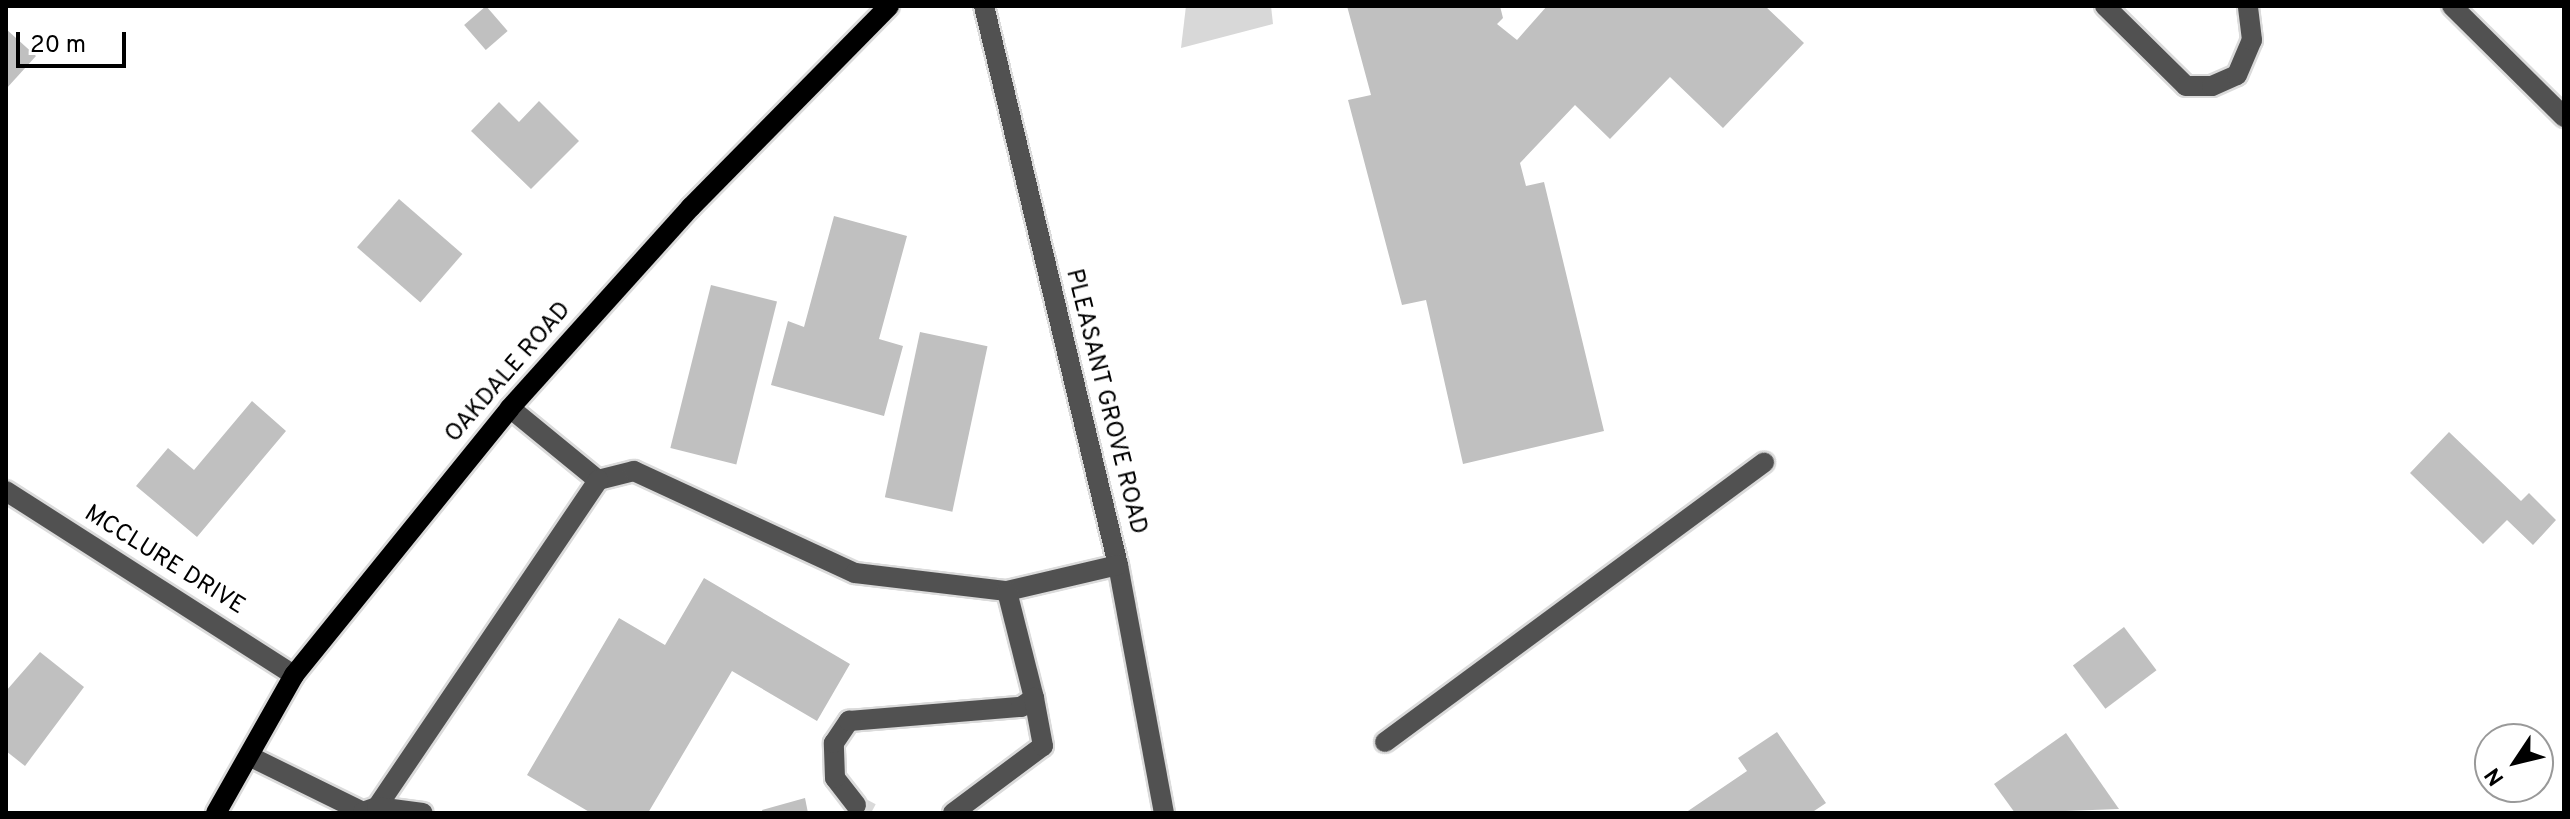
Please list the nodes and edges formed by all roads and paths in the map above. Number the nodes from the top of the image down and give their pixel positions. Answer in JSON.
{"nodes":[{"id":1,"x":889,"y":6,"type":"edge"},
{"id":2,"x":984,"y":6,"type":"edge"},
{"id":3,"x":2105,"y":6,"type":"edge"},
{"id":4,"x":2248,"y":6,"type":"edge"},
{"id":5,"x":2452,"y":6,"type":"edge"},
{"id":6,"x":2564,"y":117,"type":"edge"},
{"id":7,"x":510,"y":408,"type":"junction"},
{"id":8,"x":1764,"y":463,"type":"dead end"},
{"id":9,"x":598,"y":480,"type":"junction"},
{"id":10,"x":6,"y":491,"type":"edge"},
{"id":11,"x":1118,"y":565,"type":"junction"},
{"id":12,"x":1007,"y":591,"type":"junction"},
{"id":13,"x":294,"y":675,"type":"junction"},
{"id":14,"x":1034,"y":698,"type":"junction"},
{"id":15,"x":1385,"y":742,"type":"dead end"},
{"id":16,"x":249,"y":756,"type":"junction"},
{"id":17,"x":856,"y":805,"type":"dead end"},
{"id":18,"x":377,"y":807,"type":"junction"},
{"id":19,"x":216,"y":813,"type":"edge"},
{"id":20,"x":423,"y":813,"type":"edge"},
{"id":21,"x":953,"y":813,"type":"edge"},
{"id":22,"x":1164,"y":813,"type":"edge"}],
"edges":[{"from":1,"to":7,"type":"main road","name":"OAKDALE ROAD"},
{"from":2,"to":11,"type":"street","name":"PLEASANT GROVE ROAD"},
{"from":3,"to":4,"type":"street"},
{"from":5,"to":6,"type":"street"},
{"from":7,"to":9,"type":"street"},
{"from":7,"to":13,"type":"main road","name":"OAKDALE ROAD"},
{"from":8,"to":15,"type":"street"},
{"from":9,"to":12,"type":"street"},
{"from":9,"to":18,"type":"street"},
{"from":10,"to":13,"type":"street","name":"MCCLURE DRIVE"},
{"from":11,"to":12,"type":"street"},
{"from":11,"to":22,"type":"street","name":"PLEASANT GROVE ROAD"},
{"from":12,"to":14,"type":"street"},
{"from":13,"to":16,"type":"main road","name":"OAKDALE ROAD"},
{"from":14,"to":17,"type":"street"},
{"from":14,"to":21,"type":"street"},
{"from":16,"to":18,"type":"street"},
{"from":16,"to":19,"type":"main road","name":"OAKDALE ROAD"},
{"from":18,"to":20,"type":"street"}]}
